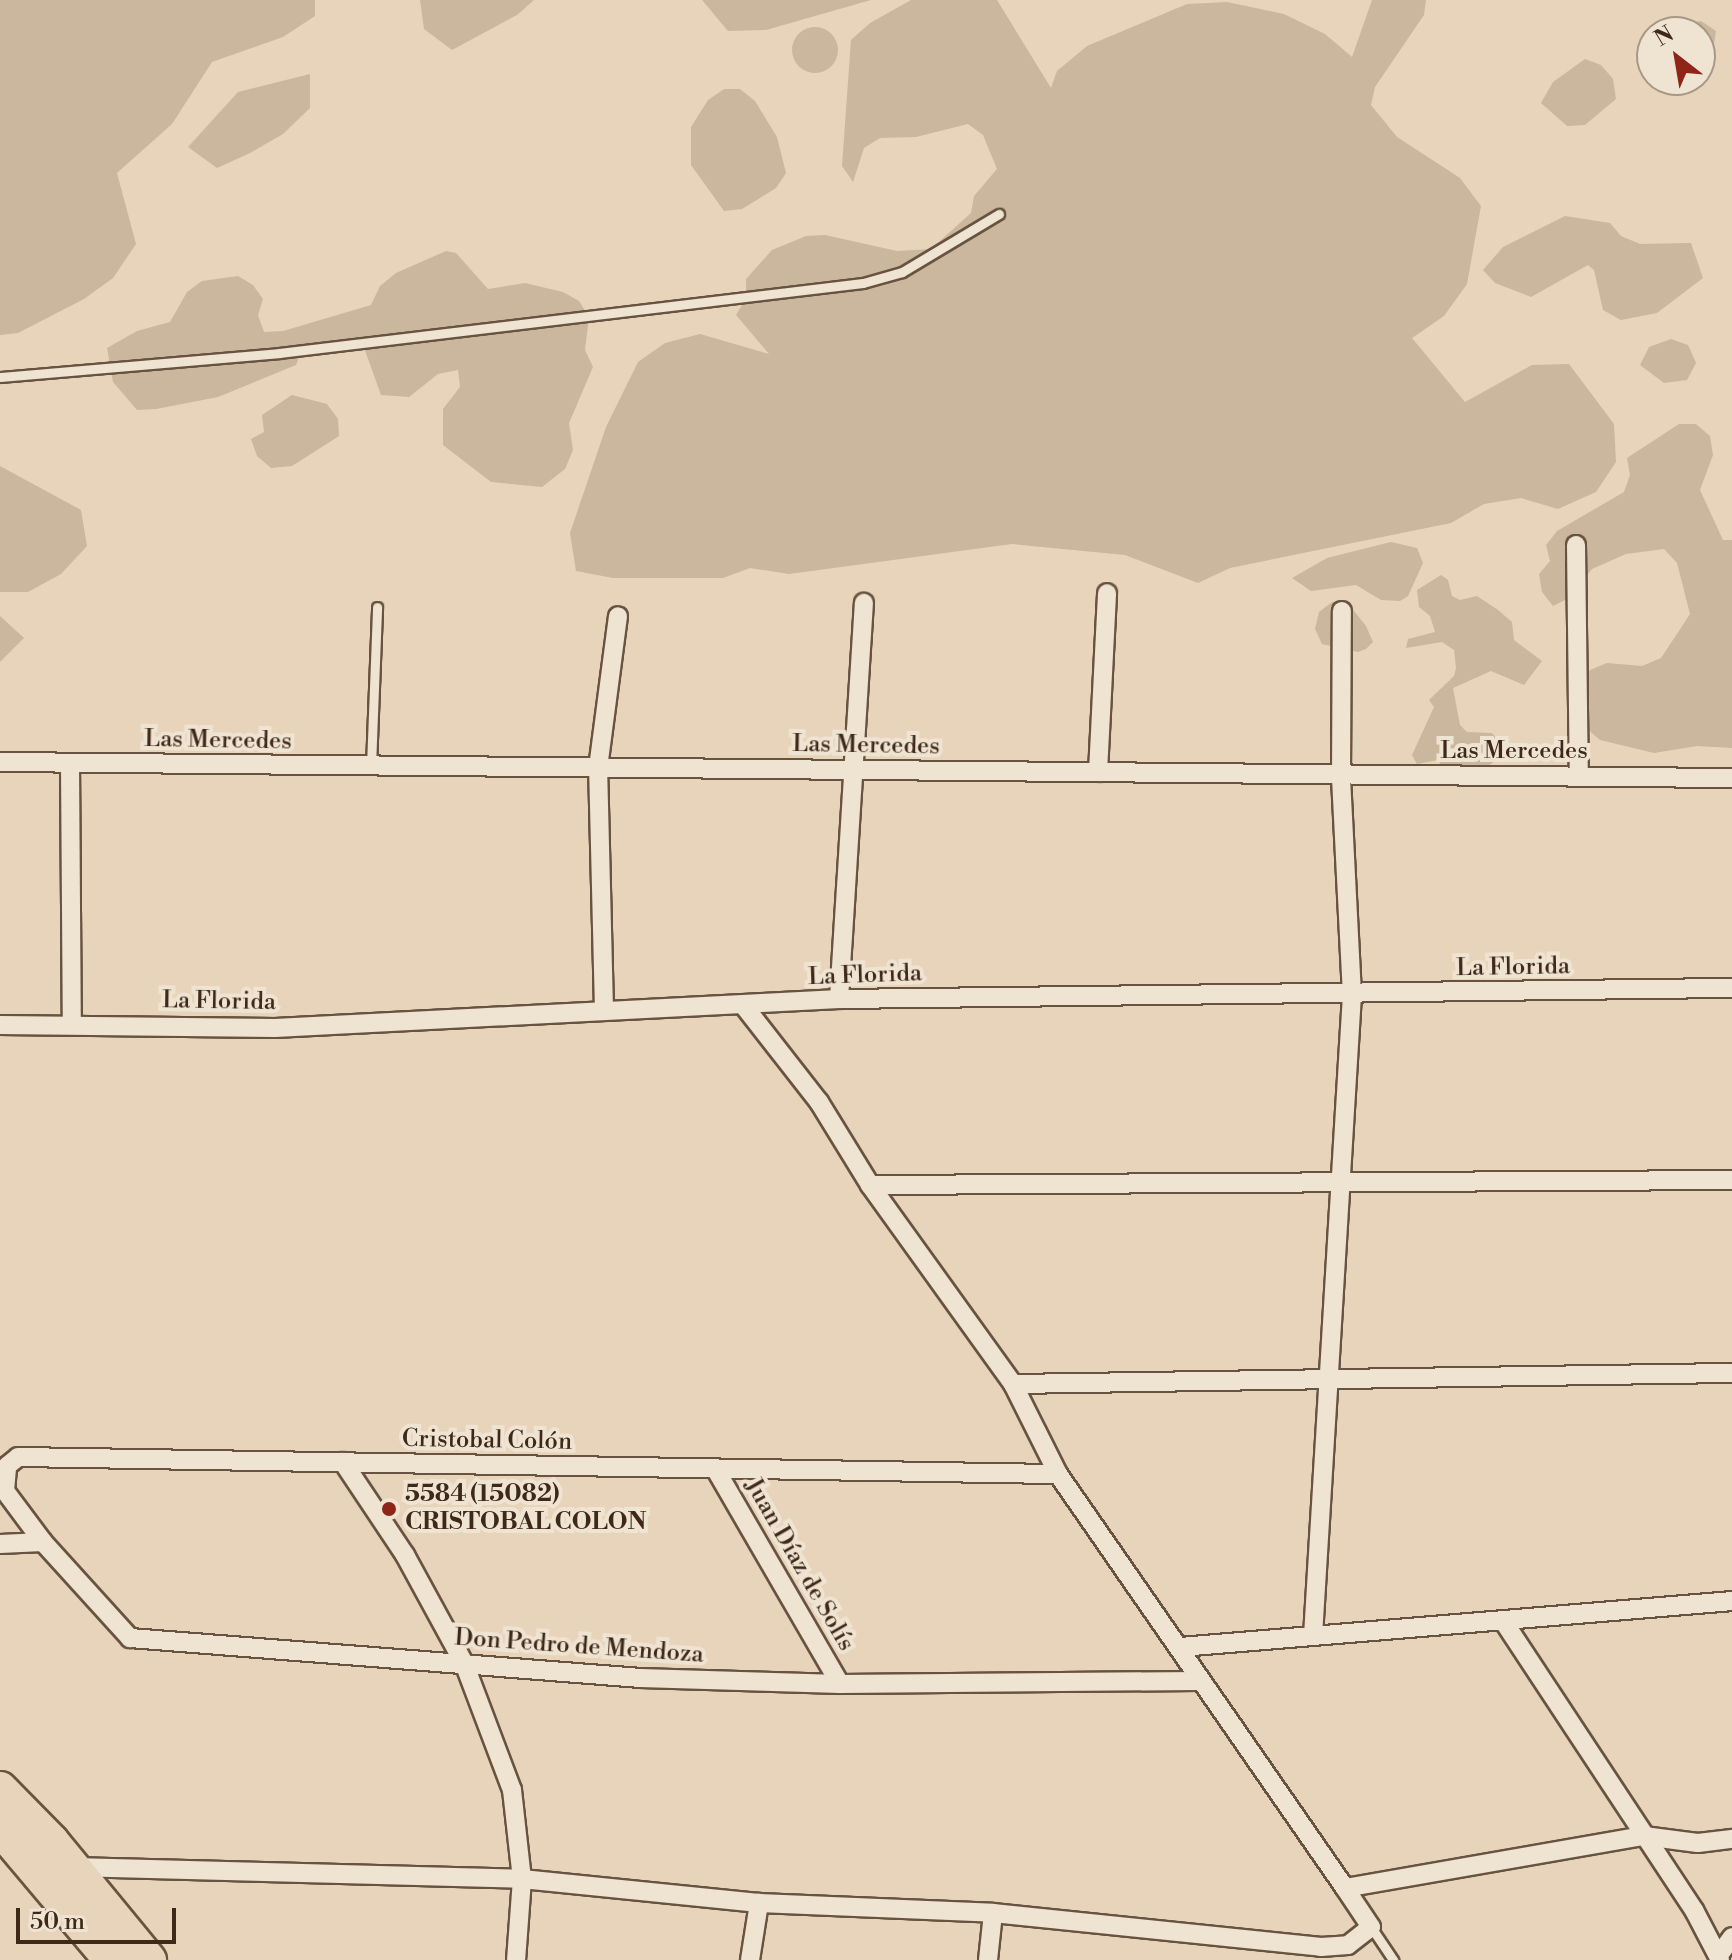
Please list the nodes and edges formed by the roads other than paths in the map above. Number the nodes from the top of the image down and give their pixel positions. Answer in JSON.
{"nodes":[{"id":1,"x":999,"y":214,"type":"dead end"},
{"id":2,"x":0,"y":377,"type":"edge"},
{"id":3,"x":1576,"y":545,"type":"dead end"},
{"id":4,"x":1107,"y":593,"type":"dead end"},
{"id":5,"x":864,"y":603,"type":"dead end"},
{"id":6,"x":377,"y":607,"type":"dead end"},
{"id":7,"x":1342,"y":611,"type":"dead end"},
{"id":8,"x":618,"y":616,"type":"dead end"},
{"id":9,"x":0,"y":762,"type":"edge"},
{"id":10,"x":70,"y":763,"type":"junction"},
{"id":11,"x":371,"y":766,"type":"junction"},
{"id":12,"x":598,"y":768,"type":"junction"},
{"id":13,"x":850,"y":769,"type":"junction"},
{"id":14,"x":1098,"y":772,"type":"junction"},
{"id":15,"x":1341,"y":775,"type":"junction"},
{"id":16,"x":1579,"y":777,"type":"junction"},
{"id":17,"x":1732,"y":778,"type":"edge"},
{"id":18,"x":1732,"y":988,"type":"edge"},
{"id":19,"x":1352,"y":995,"type":"junction"},
{"id":20,"x":839,"y":999,"type":"junction"},
{"id":21,"x":744,"y":1006,"type":"junction"},
{"id":22,"x":604,"y":1010,"type":"junction"},
{"id":23,"x":72,"y":1024,"type":"junction"},
{"id":24,"x":0,"y":1025,"type":"edge"},
{"id":25,"x":1732,"y":1180,"type":"edge"},
{"id":26,"x":1343,"y":1181,"type":"junction"},
{"id":27,"x":870,"y":1185,"type":"junction"},
{"id":28,"x":1732,"y":1373,"type":"edge"},
{"id":29,"x":1329,"y":1379,"type":"junction"},
{"id":30,"x":1013,"y":1384,"type":"junction"},
{"id":31,"x":343,"y":1462,"type":"junction"},
{"id":32,"x":716,"y":1470,"type":"junction"},
{"id":33,"x":1058,"y":1474,"type":"junction"},
{"id":34,"x":43,"y":1542,"type":"junction"},
{"id":35,"x":0,"y":1544,"type":"edge"},
{"id":36,"x":1732,"y":1601,"type":"edge"},
{"id":37,"x":1504,"y":1622,"type":"junction"},
{"id":38,"x":1313,"y":1636,"type":"junction"},
{"id":39,"x":1181,"y":1647,"type":"junction"},
{"id":40,"x":464,"y":1663,"type":"junction"},
{"id":41,"x":1198,"y":1681,"type":"junction"},
{"id":42,"x":840,"y":1684,"type":"junction"},
{"id":43,"x":0,"y":1789,"type":"edge"},
{"id":44,"x":0,"y":1828,"type":"edge"},
{"id":45,"x":1644,"y":1836,"type":"junction"},
{"id":46,"x":1732,"y":1839,"type":"edge"},
{"id":47,"x":73,"y":1867,"type":"junction"},
{"id":48,"x":522,"y":1879,"type":"junction"},
{"id":49,"x":1345,"y":1888,"type":"junction"},
{"id":50,"x":759,"y":1903,"type":"junction"},
{"id":51,"x":993,"y":1913,"type":"junction"},
{"id":52,"x":1371,"y":1927,"type":"junction"},
{"id":53,"x":1732,"y":1937,"type":"edge"},
{"id":54,"x":1719,"y":1958,"type":"edge"},
{"id":55,"x":111,"y":1960,"type":"edge"},
{"id":56,"x":149,"y":1960,"type":"edge"},
{"id":57,"x":516,"y":1960,"type":"edge"},
{"id":58,"x":750,"y":1960,"type":"edge"},
{"id":59,"x":988,"y":1960,"type":"edge"},
{"id":60,"x":1393,"y":1960,"type":"edge"}],
"edges":[{"from":1,"to":2,"type":"lane"},
{"from":3,"to":16,"type":"street"},
{"from":4,"to":14,"type":"street"},
{"from":5,"to":13,"type":"street"},
{"from":6,"to":11,"type":"lane"},
{"from":7,"to":15,"type":"street"},
{"from":8,"to":12,"type":"street"},
{"from":9,"to":10,"type":"street","name":"Las Mercedes"},
{"from":10,"to":11,"type":"street","name":"Las Mercedes"},
{"from":10,"to":23,"type":"street"},
{"from":11,"to":12,"type":"street","name":"Las Mercedes"},
{"from":12,"to":13,"type":"street","name":"Las Mercedes"},
{"from":12,"to":22,"type":"street"},
{"from":13,"to":14,"type":"street","name":"Las Mercedes"},
{"from":13,"to":20,"type":"street"},
{"from":14,"to":15,"type":"street","name":"Las Mercedes"},
{"from":15,"to":16,"type":"street","name":"Las Mercedes"},
{"from":15,"to":19,"type":"street"},
{"from":16,"to":17,"type":"street","name":"Las Mercedes"},
{"from":18,"to":19,"type":"street","name":"La Florida"},
{"from":19,"to":20,"type":"street","name":"La Florida"},
{"from":19,"to":26,"type":"street"},
{"from":20,"to":21,"type":"street","name":"La Florida"},
{"from":21,"to":22,"type":"street","name":"La Florida"},
{"from":21,"to":27,"type":"street"},
{"from":22,"to":23,"type":"street","name":"La Florida"},
{"from":23,"to":24,"type":"street","name":"La Florida"},
{"from":25,"to":26,"type":"street"},
{"from":26,"to":27,"type":"street"},
{"from":26,"to":29,"type":"street"},
{"from":27,"to":30,"type":"street"},
{"from":28,"to":29,"type":"street"},
{"from":29,"to":30,"type":"street"},
{"from":29,"to":38,"type":"street"},
{"from":30,"to":33,"type":"street"},
{"from":31,"to":32,"type":"street","name":"Cristobal Colón"},
{"from":31,"to":34,"type":"street","name":"Cristobal Colón"},
{"from":31,"to":40,"type":"street"},
{"from":32,"to":33,"type":"street","name":"Cristobal Colón"},
{"from":32,"to":42,"type":"street","name":"Juan Díaz de Solís"},
{"from":33,"to":39,"type":"street"},
{"from":34,"to":35,"type":"street"},
{"from":34,"to":40,"type":"street","name":"Don Pedro de Mendoza"},
{"from":36,"to":37,"type":"street"},
{"from":37,"to":38,"type":"street"},
{"from":37,"to":45,"type":"street"},
{"from":38,"to":39,"type":"street"},
{"from":39,"to":41,"type":"street"},
{"from":40,"to":42,"type":"street","name":"Don Pedro de Mendoza"},
{"from":40,"to":48,"type":"street"},
{"from":41,"to":42,"type":"street","name":"Don Pedro de Mendoza"},
{"from":41,"to":49,"type":"street"},
{"from":43,"to":47,"type":"highway"},
{"from":44,"to":55,"type":"highway"},
{"from":45,"to":46,"type":"street"},
{"from":45,"to":49,"type":"street"},
{"from":45,"to":54,"type":"street"},
{"from":47,"to":48,"type":"street"},
{"from":47,"to":56,"type":"highway"},
{"from":48,"to":50,"type":"street"},
{"from":48,"to":57,"type":"street"},
{"from":49,"to":52,"type":"street"},
{"from":50,"to":51,"type":"street"},
{"from":50,"to":58,"type":"street"},
{"from":51,"to":52,"type":"street"},
{"from":51,"to":59,"type":"street"},
{"from":52,"to":60,"type":"lane"},
{"from":53,"to":54,"type":"street"}]}
